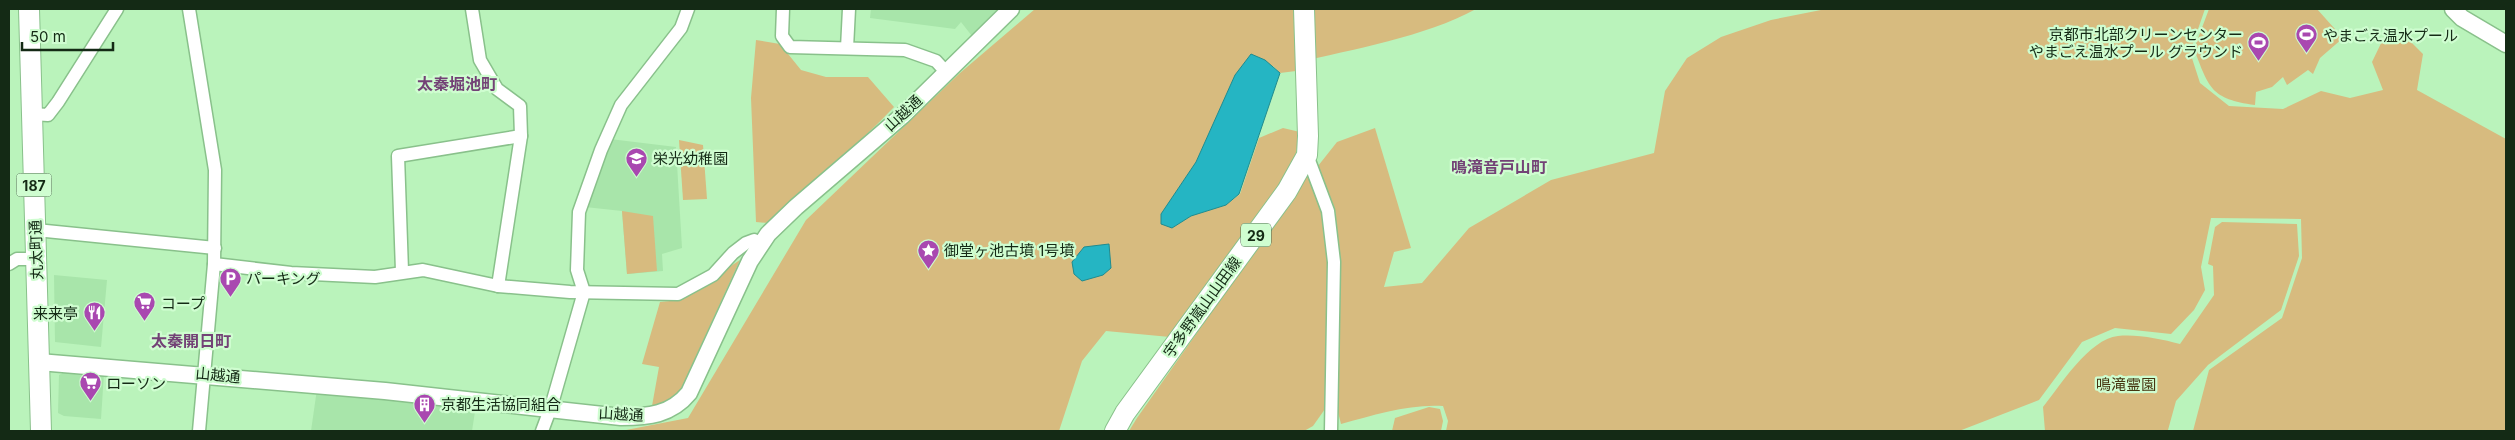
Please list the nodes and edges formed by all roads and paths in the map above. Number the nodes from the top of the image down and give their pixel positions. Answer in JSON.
{"nodes":[{"id":1,"x":29,"y":9,"type":"edge"},
{"id":2,"x":117,"y":9,"type":"edge"},
{"id":3,"x":189,"y":9,"type":"edge"},
{"id":4,"x":472,"y":9,"type":"edge"},
{"id":5,"x":688,"y":9,"type":"edge"},
{"id":6,"x":783,"y":9,"type":"edge"},
{"id":7,"x":849,"y":9,"type":"edge"},
{"id":8,"x":1011,"y":9,"type":"edge"},
{"id":9,"x":1304,"y":9,"type":"edge"},
{"id":10,"x":2453,"y":9,"type":"edge"},
{"id":11,"x":2506,"y":44,"type":"edge"},
{"id":12,"x":847,"y":48,"type":"junction"},
{"id":13,"x":946,"y":72,"type":"junction"},
{"id":14,"x":32,"y":114,"type":"junction"},
{"id":15,"x":521,"y":136,"type":"junction"},
{"id":16,"x":1307,"y":155,"type":"junction"},
{"id":17,"x":36,"y":230,"type":"junction"},
{"id":18,"x":761,"y":245,"type":"junction"},
{"id":19,"x":215,"y":248,"type":"junction"},
{"id":20,"x":36,"y":259,"type":"junction"},
{"id":21,"x":9,"y":264,"type":"edge"},
{"id":22,"x":214,"y":264,"type":"junction"},
{"id":23,"x":402,"y":271,"type":"junction"},
{"id":24,"x":498,"y":286,"type":"junction"},
{"id":25,"x":584,"y":292,"type":"junction"},
{"id":26,"x":39,"y":362,"type":"junction"},
{"id":27,"x":204,"y":374,"type":"junction"},
{"id":28,"x":551,"y":407,"type":"junction"},
{"id":29,"x":40,"y":431,"type":"edge"},
{"id":30,"x":199,"y":431,"type":"edge"},
{"id":31,"x":542,"y":431,"type":"edge"},
{"id":32,"x":1116,"y":431,"type":"edge"},
{"id":33,"x":1331,"y":431,"type":"edge"}],
"edges":[{"from":1,"to":14,"type":"main road","name":"丸太町通","number":"187"},
{"from":2,"to":14,"type":"street"},
{"from":3,"to":19,"type":"street"},
{"from":4,"to":15,"type":"street"},
{"from":5,"to":25,"type":"street"},
{"from":6,"to":12,"type":"street"},
{"from":7,"to":12,"type":"street"},
{"from":8,"to":13,"type":"street","name":"山越通"},
{"from":9,"to":16,"type":"main road","name":"宇多野嵐山山田線","number":"29"},
{"from":10,"to":11,"type":"street"},
{"from":12,"to":13,"type":"street"},
{"from":13,"to":18,"type":"street","name":"山越通"},
{"from":14,"to":17,"type":"main road","name":"丸太町通","number":"187"},
{"from":15,"to":23,"type":"street"},
{"from":15,"to":24,"type":"street"},
{"from":16,"to":32,"type":"main road","name":"宇多野嵐山山田線","number":"29"},
{"from":16,"to":33,"type":"street"},
{"from":17,"to":19,"type":"street"},
{"from":17,"to":20,"type":"main road","name":"丸太町通","number":"187"},
{"from":18,"to":25,"type":"street"},
{"from":18,"to":28,"type":"street","name":"山越通"},
{"from":19,"to":22,"type":"street"},
{"from":20,"to":21,"type":"street"},
{"from":20,"to":26,"type":"main road","name":"丸太町通","number":"187"},
{"from":22,"to":23,"type":"street"},
{"from":22,"to":27,"type":"street"},
{"from":23,"to":24,"type":"street"},
{"from":24,"to":25,"type":"street"},
{"from":25,"to":28,"type":"street"},
{"from":26,"to":27,"type":"street","name":"山越通"},
{"from":26,"to":29,"type":"main road","name":"丸太町通","number":"187"},
{"from":27,"to":28,"type":"street","name":"山越通"},
{"from":27,"to":30,"type":"street"},
{"from":28,"to":31,"type":"street"}]}
